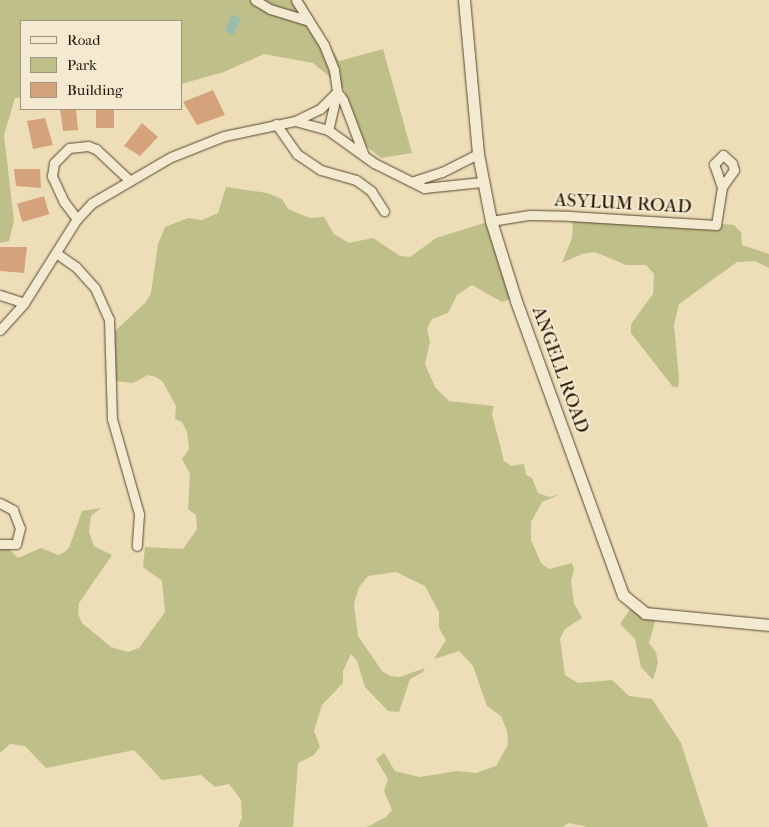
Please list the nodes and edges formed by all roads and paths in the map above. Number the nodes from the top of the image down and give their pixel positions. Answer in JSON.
{"nodes":[{"id":1,"x":255,"y":0,"type":"edge"},
{"id":2,"x":296,"y":0,"type":"edge"},
{"id":3,"x":464,"y":0,"type":"edge"},
{"id":4,"x":307,"y":20,"type":"junction"},
{"id":5,"x":337,"y":92,"type":"junction"},
{"id":6,"x":295,"y":121,"type":"junction"},
{"id":7,"x":276,"y":124,"type":"junction"},
{"id":8,"x":328,"y":130,"type":"junction"},
{"id":9,"x":364,"y":154,"type":"junction"},
{"id":10,"x":478,"y":154,"type":"junction"},
{"id":11,"x":129,"y":180,"type":"junction"},
{"id":12,"x":414,"y":181,"type":"junction"},
{"id":13,"x":482,"y":182,"type":"junction"},
{"id":14,"x":722,"y":187,"type":"dead end"},
{"id":15,"x":384,"y":210,"type":"dead end"},
{"id":16,"x":77,"y":219,"type":"junction"},
{"id":17,"x":491,"y":221,"type":"junction"},
{"id":18,"x":56,"y":253,"type":"junction"},
{"id":19,"x":0,"y":295,"type":"edge"},
{"id":20,"x":24,"y":303,"type":"junction"},
{"id":21,"x":0,"y":330,"type":"edge"},
{"id":22,"x":0,"y":504,"type":"edge"},
{"id":23,"x":0,"y":544,"type":"edge"},
{"id":24,"x":137,"y":546,"type":"dead end"},
{"id":25,"x":769,"y":625,"type":"edge"}],
"edges":[{"from":1,"to":4,"type":"street"},
{"from":2,"to":4,"type":"street"},
{"from":3,"to":10,"type":"street","name":"ANGELL ROAD"},
{"from":4,"to":5,"type":"street"},
{"from":5,"to":6,"type":"street"},
{"from":5,"to":8,"type":"street"},
{"from":5,"to":9,"type":"street"},
{"from":6,"to":7,"type":"street"},
{"from":6,"to":8,"type":"street"},
{"from":7,"to":11,"type":"street"},
{"from":7,"to":15,"type":"street"},
{"from":8,"to":9,"type":"street"},
{"from":9,"to":12,"type":"street"},
{"from":10,"to":12,"type":"street"},
{"from":10,"to":13,"type":"street","name":"ANGELL ROAD"},
{"from":11,"to":16,"type":"street"},
{"from":11,"to":16,"type":"street"},
{"from":12,"to":13,"type":"street"},
{"from":13,"to":17,"type":"street","name":"ANGELL ROAD"},
{"from":14,"to":17,"type":"street","name":"ASYLUM ROAD"},
{"from":16,"to":18,"type":"street"},
{"from":17,"to":25,"type":"street","name":"ANGELL ROAD"},
{"from":18,"to":20,"type":"street"},
{"from":18,"to":24,"type":"street"},
{"from":19,"to":20,"type":"street"},
{"from":20,"to":21,"type":"street"},
{"from":22,"to":23,"type":"street"}]}
